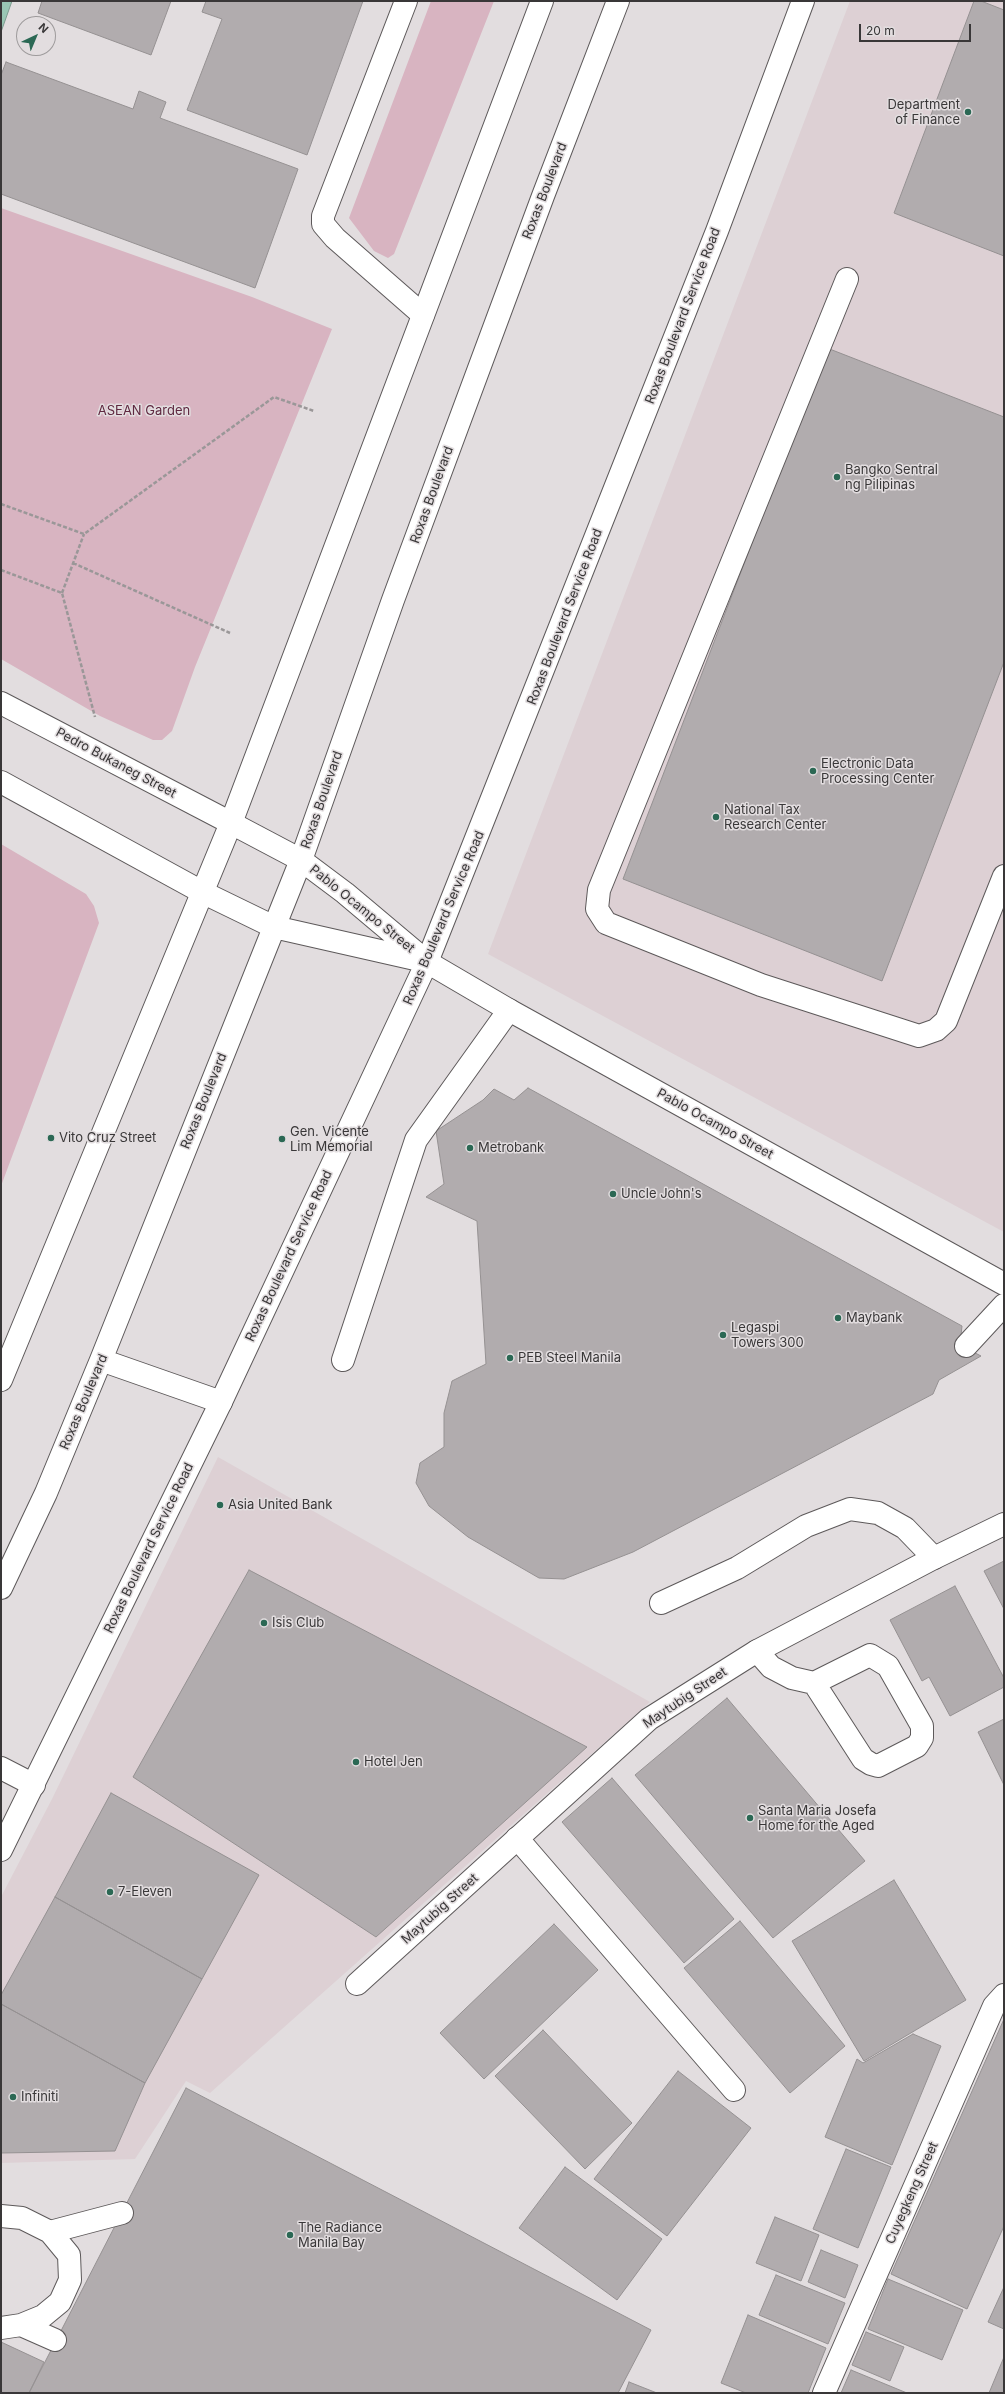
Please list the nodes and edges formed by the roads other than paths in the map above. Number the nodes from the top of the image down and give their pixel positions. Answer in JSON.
{"nodes":[{"id":1,"x":406,"y":1,"type":"edge"},
{"id":2,"x":542,"y":1,"type":"edge"},
{"id":3,"x":618,"y":1,"type":"edge"},
{"id":4,"x":803,"y":1,"type":"edge"},
{"id":5,"x":847,"y":279,"type":"dead end"},
{"id":6,"x":423,"y":315,"type":"junction"},
{"id":7,"x":1,"y":703,"type":"edge"},
{"id":8,"x":1,"y":782,"type":"edge"},
{"id":9,"x":231,"y":823,"type":"junction"},
{"id":10,"x":301,"y":860,"type":"junction"},
{"id":11,"x":1004,"y":876,"type":"edge"},
{"id":12,"x":202,"y":892,"type":"junction"},
{"id":13,"x":274,"y":927,"type":"junction"},
{"id":14,"x":427,"y":962,"type":"junction"},
{"id":15,"x":509,"y":1010,"type":"junction"},
{"id":16,"x":1004,"y":1284,"type":"edge"},
{"id":17,"x":1004,"y":1305,"type":"edge"},
{"id":18,"x":966,"y":1346,"type":"dead end"},
{"id":19,"x":101,"y":1360,"type":"junction"},
{"id":20,"x":343,"y":1360,"type":"dead end"},
{"id":21,"x":1,"y":1380,"type":"edge"},
{"id":22,"x":221,"y":1402,"type":"junction"},
{"id":23,"x":1004,"y":1524,"type":"edge"},
{"id":24,"x":934,"y":1558,"type":"junction"},
{"id":25,"x":1,"y":1588,"type":"edge"},
{"id":26,"x":661,"y":1603,"type":"dead end"},
{"id":27,"x":757,"y":1651,"type":"junction"},
{"id":28,"x":814,"y":1683,"type":"junction"},
{"id":29,"x":1,"y":1768,"type":"edge"},
{"id":30,"x":34,"y":1785,"type":"junction"},
{"id":31,"x":517,"y":1838,"type":"junction"},
{"id":32,"x":1,"y":1850,"type":"edge"},
{"id":33,"x":357,"y":1984,"type":"dead end"},
{"id":34,"x":1004,"y":1995,"type":"edge"},
{"id":35,"x":734,"y":2090,"type":"dead end"},
{"id":36,"x":122,"y":2213,"type":"dead end"},
{"id":37,"x":1,"y":2216,"type":"edge"},
{"id":38,"x":50,"y":2232,"type":"junction"},
{"id":39,"x":11,"y":2326,"type":"edge"},
{"id":40,"x":55,"y":2340,"type":"dead end"},
{"id":41,"x":824,"y":2393,"type":"edge"}],
"edges":[{"from":1,"to":6,"type":"main road"},
{"from":2,"to":6,"type":"main road"},
{"from":3,"to":10,"type":"main road","name":"Roxas Boulevard"},
{"from":4,"to":14,"type":"main road","name":"Roxas Boulevard Service Road"},
{"from":5,"to":11,"type":"main road"},
{"from":6,"to":9,"type":"main road"},
{"from":7,"to":9,"type":"main road","name":"Pedro Bukaneg Street"},
{"from":8,"to":12,"type":"main road"},
{"from":9,"to":10,"type":"main road","name":"Pablo Ocampo Street"},
{"from":9,"to":12,"type":"main road"},
{"from":10,"to":13,"type":"main road","name":"Roxas Boulevard"},
{"from":10,"to":14,"type":"main road","name":"Pablo Ocampo Street"},
{"from":12,"to":13,"type":"main road","name":"Pablo Ocampo Street"},
{"from":12,"to":21,"type":"main road"},
{"from":13,"to":14,"type":"main road","name":"Pablo Ocampo Street"},
{"from":13,"to":19,"type":"main road","name":"Roxas Boulevard"},
{"from":14,"to":15,"type":"main road","name":"Pablo Ocampo Street"},
{"from":14,"to":22,"type":"main road","name":"Roxas Boulevard Service Road"},
{"from":15,"to":16,"type":"main road","name":"Pablo Ocampo Street"},
{"from":15,"to":20,"type":"main road"},
{"from":17,"to":18,"type":"main road"},
{"from":19,"to":22,"type":"main road"},
{"from":19,"to":25,"type":"main road","name":"Roxas Boulevard"},
{"from":22,"to":30,"type":"main road","name":"Roxas Boulevard Service Road"},
{"from":23,"to":24,"type":"main road","name":"Maytubig Street"},
{"from":24,"to":26,"type":"main road"},
{"from":24,"to":27,"type":"main road","name":"Maytubig Street"},
{"from":27,"to":28,"type":"main road"},
{"from":27,"to":31,"type":"main road","name":"Maytubig Street"},
{"from":28,"to":28,"type":"main road"},
{"from":29,"to":30,"type":"main road"},
{"from":30,"to":32,"type":"main road","name":"Roxas Boulevard Service Road"},
{"from":31,"to":33,"type":"main road","name":"Maytubig Street"},
{"from":31,"to":35,"type":"main road"},
{"from":34,"to":41,"type":"main road","name":"Cuyegkeng Street"},
{"from":36,"to":38,"type":"main road"},
{"from":37,"to":38,"type":"main road"},
{"from":38,"to":39,"type":"main road"},
{"from":39,"to":40,"type":"main road"}]}
